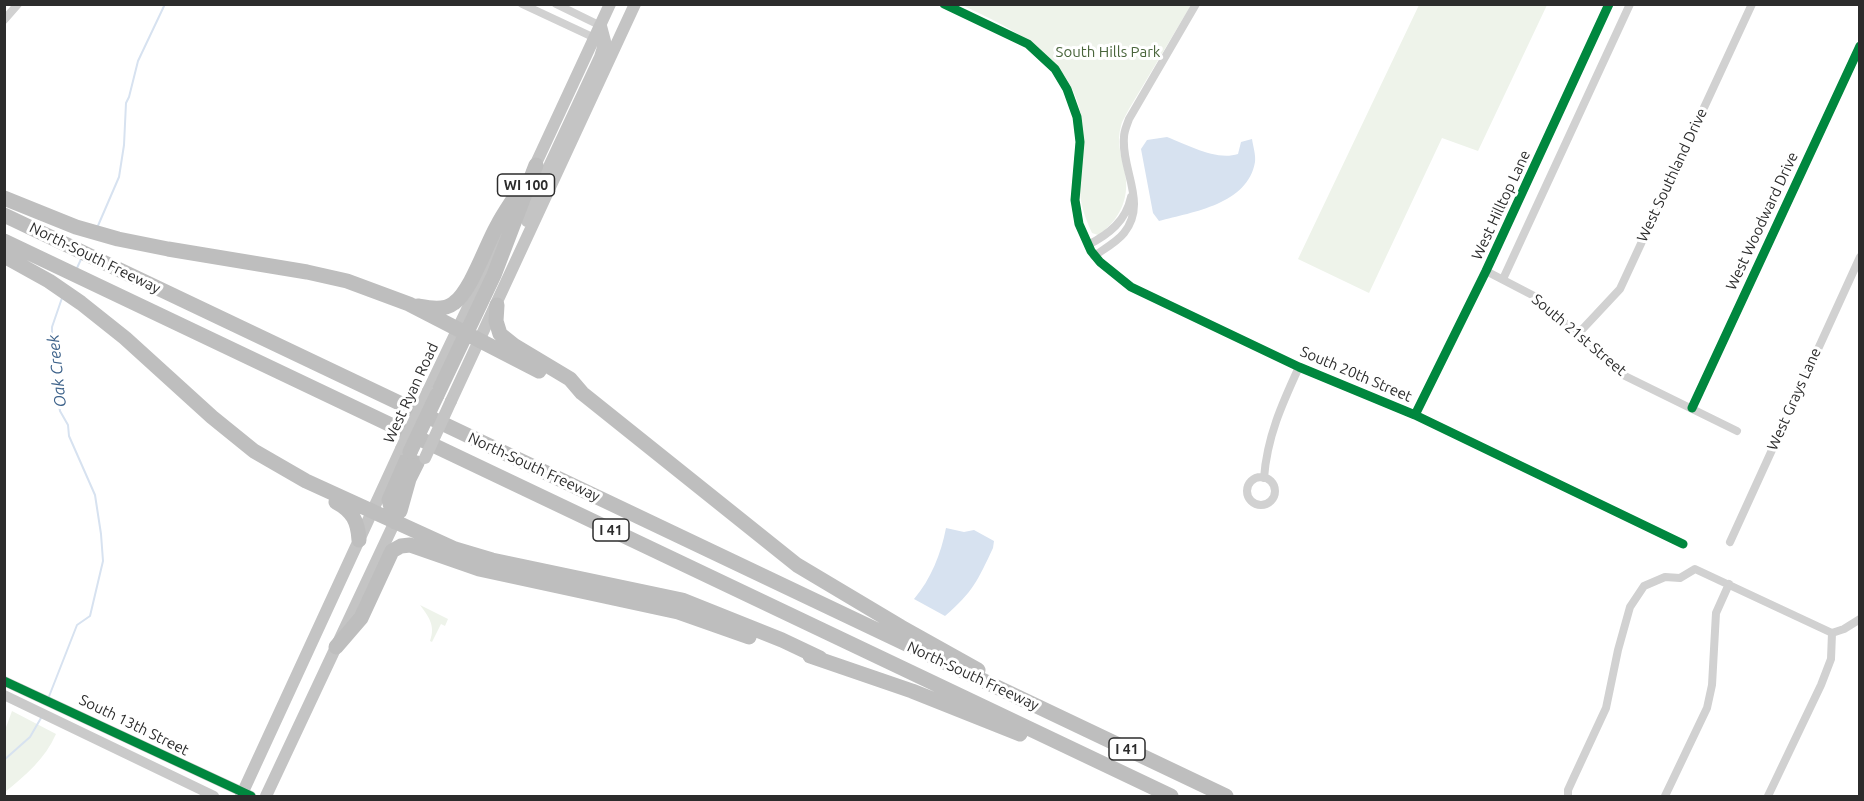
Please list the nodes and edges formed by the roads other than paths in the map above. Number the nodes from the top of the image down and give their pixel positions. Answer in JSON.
{"nodes":[{"id":1,"x":18,"y":4,"type":"edge"},
{"id":2,"x":522,"y":4,"type":"edge"},
{"id":3,"x":556,"y":4,"type":"edge"},
{"id":4,"x":610,"y":4,"type":"edge"},
{"id":5,"x":944,"y":4,"type":"edge"},
{"id":6,"x":1196,"y":4,"type":"edge"},
{"id":7,"x":1609,"y":4,"type":"edge"},
{"id":8,"x":1630,"y":4,"type":"edge"},
{"id":9,"x":1752,"y":4,"type":"edge"},
{"id":10,"x":634,"y":6,"type":"edge"},
{"id":11,"x":4,"y":20,"type":"edge"},
{"id":12,"x":601,"y":26,"type":"junction"},
{"id":13,"x":605,"y":41,"type":"junction"},
{"id":14,"x":1860,"y":46,"type":"edge"},
{"id":15,"x":536,"y":165,"type":"junction"},
{"id":16,"x":4,"y":198,"type":"edge"},
{"id":17,"x":4,"y":215,"type":"edge"},
{"id":18,"x":4,"y":241,"type":"edge"},
{"id":19,"x":1091,"y":251,"type":"junction"},
{"id":20,"x":4,"y":256,"type":"edge"},
{"id":21,"x":1860,"y":256,"type":"edge"},
{"id":22,"x":1486,"y":271,"type":"junction"},
{"id":23,"x":1503,"y":279,"type":"junction"},
{"id":24,"x":409,"y":304,"type":"junction"},
{"id":25,"x":497,"y":305,"type":"junction"},
{"id":26,"x":1577,"y":335,"type":"junction"},
{"id":27,"x":466,"y":337,"type":"junction"},
{"id":28,"x":1299,"y":367,"type":"junction"},
{"id":29,"x":582,"y":393,"type":"junction"},
{"id":30,"x":1692,"y":408,"type":"junction"},
{"id":31,"x":1415,"y":415,"type":"junction"},
{"id":32,"x":1737,"y":431,"type":"dead end"},
{"id":33,"x":414,"y":454,"type":"junction"},
{"id":34,"x":265,"y":459,"type":"junction"},
{"id":35,"x":1264,"y":478,"type":"dead end"},
{"id":36,"x":372,"y":511,"type":"junction"},
{"id":37,"x":398,"y":516,"type":"junction"},
{"id":38,"x":359,"y":540,"type":"junction"},
{"id":39,"x":1730,"y":542,"type":"dead end"},
{"id":40,"x":1683,"y":544,"type":"dead end"},
{"id":41,"x":1729,"y":584,"type":"junction"},
{"id":42,"x":1860,"y":619,"type":"edge"},
{"id":43,"x":1832,"y":633,"type":"junction"},
{"id":44,"x":336,"y":647,"type":"junction"},
{"id":45,"x":820,"y":658,"type":"junction"},
{"id":46,"x":4,"y":681,"type":"edge"},
{"id":47,"x":4,"y":695,"type":"edge"},
{"id":48,"x":1028,"y":702,"type":"junction"},
{"id":49,"x":1133,"y":778,"type":"junction"},
{"id":50,"x":244,"y":795,"type":"edge"},
{"id":51,"x":214,"y":796,"type":"edge"},
{"id":52,"x":266,"y":796,"type":"edge"},
{"id":53,"x":1172,"y":796,"type":"edge"},
{"id":54,"x":1226,"y":796,"type":"edge"},
{"id":55,"x":1568,"y":796,"type":"edge"},
{"id":56,"x":1665,"y":796,"type":"edge"},
{"id":57,"x":1768,"y":796,"type":"edge"}],
"edges":[{"from":1,"to":11,"type":"street"},
{"from":2,"to":13,"type":"street"},
{"from":3,"to":12,"type":"street"},
{"from":4,"to":12,"type":"main road"},
{"from":5,"to":19,"type":"street"},
{"from":6,"to":19,"type":"street"},
{"from":7,"to":22,"type":"street","name":"West Hilltop Lane"},
{"from":8,"to":23,"type":"street"},
{"from":9,"to":26,"type":"street","name":"West Southland Drive"},
{"from":10,"to":13,"type":"main road","number":"WI 100"},
{"from":12,"to":13,"type":"main road"},
{"from":13,"to":15,"type":"main road","number":"WI 100"},
{"from":13,"to":25,"type":"main road","number":"WI 100"},
{"from":14,"to":30,"type":"street","name":"West Woodward Drive"},
{"from":15,"to":24,"type":"highway"},
{"from":15,"to":27,"type":"highway"},
{"from":16,"to":24,"type":"highway"},
{"from":17,"to":48,"type":"highway","name":"North-South Freeway","number":"I 41"},
{"from":18,"to":49,"type":"highway","name":"North-South Freeway","number":"I 41"},
{"from":19,"to":28,"type":"street","name":"South 20th Street"},
{"from":20,"to":34,"type":"highway"},
{"from":21,"to":39,"type":"street","name":"West Grays Lane"},
{"from":22,"to":23,"type":"street","name":"South 21st Street"},
{"from":22,"to":31,"type":"street","name":"West Hilltop Lane"},
{"from":23,"to":26,"type":"street","name":"South 21st Street"},
{"from":24,"to":27,"type":"highway"},
{"from":25,"to":27,"type":"main road","number":"WI 100"},
{"from":25,"to":29,"type":"highway"},
{"from":26,"to":30,"type":"street","name":"South 21st Street"},
{"from":27,"to":29,"type":"highway"},
{"from":27,"to":33,"type":"highway"},
{"from":28,"to":31,"type":"street","name":"South 20th Street"},
{"from":28,"to":35,"type":"street"},
{"from":29,"to":48,"type":"highway"},
{"from":30,"to":32,"type":"street","name":"South 21st Street"},
{"from":31,"to":40,"type":"street","name":"South 20th Street"},
{"from":33,"to":36,"type":"main road","name":"West Ryan Road"},
{"from":33,"to":37,"type":"highway"},
{"from":34,"to":36,"type":"highway"},
{"from":34,"to":38,"type":"highway"},
{"from":36,"to":37,"type":"highway"},
{"from":36,"to":38,"type":"main road","name":"West Ryan Road"},
{"from":37,"to":44,"type":"main road"},
{"from":37,"to":45,"type":"highway"},
{"from":38,"to":50,"type":"main road","name":"West Ryan Road"},
{"from":41,"to":43,"type":"street"},
{"from":41,"to":55,"type":"street"},
{"from":41,"to":56,"type":"street"},
{"from":42,"to":43,"type":"street"},
{"from":43,"to":57,"type":"street"},
{"from":44,"to":45,"type":"highway"},
{"from":44,"to":52,"type":"main road"},
{"from":45,"to":49,"type":"highway"},
{"from":46,"to":50,"type":"street","name":"South 13th Street"},
{"from":47,"to":51,"type":"street","name":"South 13th Street"},
{"from":48,"to":54,"type":"highway","name":"North-South Freeway","number":"I 41"},
{"from":49,"to":53,"type":"highway","name":"North-South Freeway","number":"I 41"}]}
